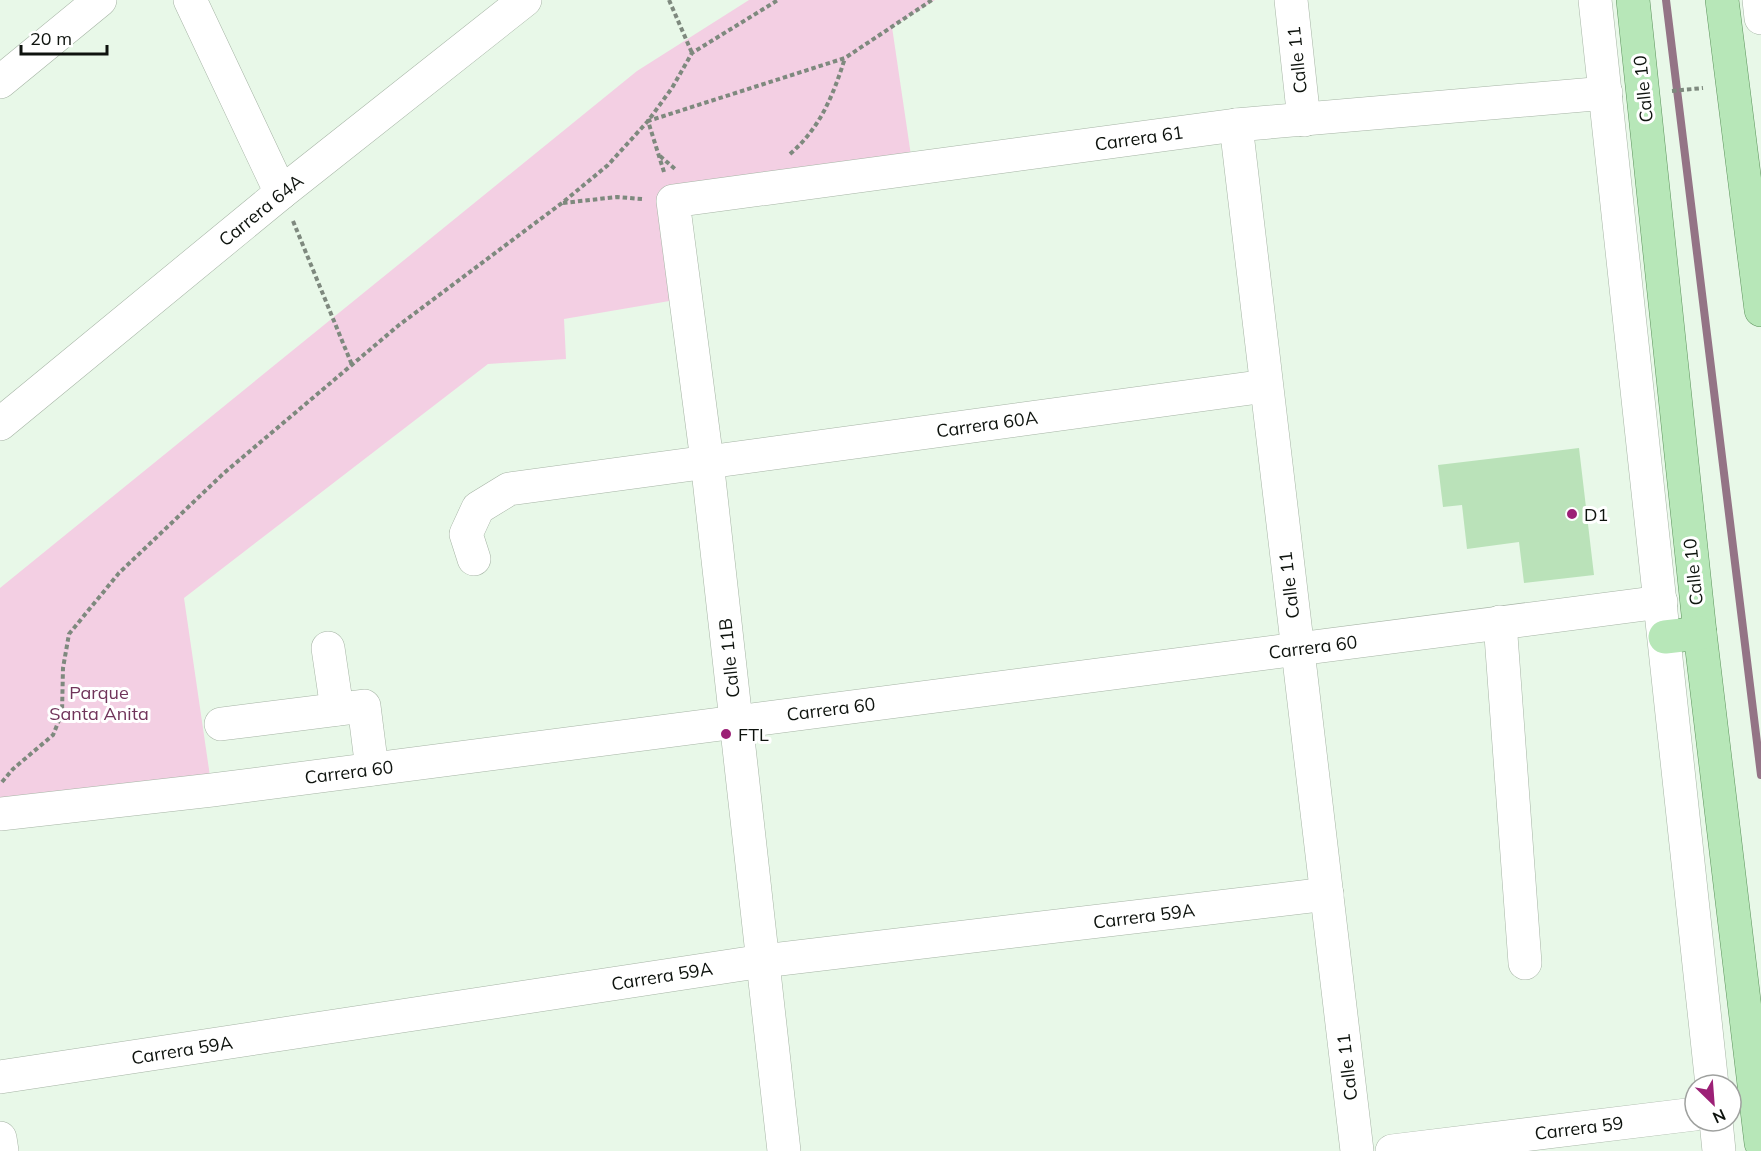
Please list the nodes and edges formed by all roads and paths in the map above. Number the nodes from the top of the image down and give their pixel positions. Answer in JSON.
{"nodes":[{"id":1,"x":100,"y":0,"type":"edge"},
{"id":2,"x":190,"y":0,"type":"edge"},
{"id":3,"x":525,"y":0,"type":"edge"},
{"id":4,"x":669,"y":0,"type":"edge"},
{"id":5,"x":777,"y":0,"type":"edge"},
{"id":6,"x":932,"y":0,"type":"edge"},
{"id":7,"x":1291,"y":0,"type":"edge"},
{"id":8,"x":1595,"y":0,"type":"edge"},
{"id":9,"x":1633,"y":0,"type":"edge"},
{"id":10,"x":1722,"y":0,"type":"edge"},
{"id":11,"x":1759,"y":0,"type":"edge"},
{"id":12,"x":1761,"y":18,"type":"edge"},
{"id":13,"x":692,"y":53,"type":"junction"},
{"id":14,"x":845,"y":57,"type":"junction"},
{"id":15,"x":0,"y":82,"type":"edge"},
{"id":16,"x":1732,"y":84,"type":"junction"},
{"id":17,"x":1606,"y":93,"type":"junction"},
{"id":18,"x":1644,"y":94,"type":"junction"},
{"id":19,"x":1304,"y":120,"type":"junction"},
{"id":20,"x":648,"y":121,"type":"junction"},
{"id":21,"x":1236,"y":125,"type":"junction"},
{"id":22,"x":659,"y":155,"type":"junction"},
{"id":23,"x":784,"y":158,"type":"dead end"},
{"id":24,"x":676,"y":187,"type":"junction"},
{"id":25,"x":281,"y":193,"type":"junction"},
{"id":26,"x":562,"y":203,"type":"junction"},
{"id":27,"x":1761,"y":310,"type":"edge"},
{"id":28,"x":352,"y":365,"type":"junction"},
{"id":29,"x":1266,"y":386,"type":"junction"},
{"id":30,"x":0,"y":424,"type":"edge"},
{"id":31,"x":707,"y":461,"type":"junction"},
{"id":32,"x":474,"y":559,"type":"dead end"},
{"id":33,"x":1661,"y":602,"type":"junction"},
{"id":34,"x":1500,"y":622,"type":"junction"},
{"id":35,"x":1700,"y":633,"type":"junction"},
{"id":36,"x":1665,"y":637,"type":"junction"},
{"id":37,"x":328,"y":648,"type":"dead end"},
{"id":38,"x":1296,"y":649,"type":"junction"},
{"id":39,"x":336,"y":709,"type":"junction"},
{"id":40,"x":736,"y":722,"type":"junction"},
{"id":41,"x":221,"y":724,"type":"dead end"},
{"id":42,"x":372,"y":769,"type":"junction"},
{"id":43,"x":0,"y":784,"type":"edge"},
{"id":44,"x":0,"y":814,"type":"edge"},
{"id":45,"x":1327,"y":894,"type":"junction"},
{"id":46,"x":763,"y":961,"type":"junction"},
{"id":47,"x":1525,"y":963,"type":"dead end"},
{"id":48,"x":1711,"y":1073,"type":"edge"},
{"id":49,"x":0,"y":1077,"type":"edge"},
{"id":50,"x":1683,"y":1115,"type":"edge"},
{"id":51,"x":1717,"y":1133,"type":"edge"},
{"id":52,"x":0,"y":1138,"type":"edge"},
{"id":53,"x":1761,"y":1143,"type":"edge"},
{"id":54,"x":2,"y":1151,"type":"edge"},
{"id":55,"x":784,"y":1151,"type":"edge"},
{"id":56,"x":1357,"y":1151,"type":"edge"},
{"id":57,"x":1392,"y":1151,"type":"edge"},
{"id":58,"x":1719,"y":1151,"type":"edge"}],
"edges":[{"from":1,"to":15,"type":"street"},
{"from":2,"to":25,"type":"street"},
{"from":3,"to":25,"type":"street","name":"Carrera 64A"},
{"from":4,"to":13,"type":"path"},
{"from":5,"to":13,"type":"path"},
{"from":6,"to":14,"type":"path"},
{"from":7,"to":19,"type":"street","name":"Calle 11"},
{"from":8,"to":17,"type":"street","name":"Calle 10"},
{"from":9,"to":18,"type":"main road","name":"Calle 10"},
{"from":10,"to":16,"type":"main road"},
{"from":11,"to":12,"type":"street"},
{"from":13,"to":20,"type":"path"},
{"from":14,"to":20,"type":"path"},
{"from":14,"to":23,"type":"path"},
{"from":16,"to":18,"type":"path"},
{"from":16,"to":27,"type":"main road"},
{"from":17,"to":19,"type":"street","name":"Carrera 61"},
{"from":17,"to":33,"type":"street","name":"Calle 10"},
{"from":18,"to":35,"type":"main road","name":"Calle 10"},
{"from":19,"to":21,"type":"street","name":"Carrera 61"},
{"from":20,"to":22,"type":"path"},
{"from":20,"to":26,"type":"path"},
{"from":21,"to":24,"type":"street","name":"Carrera 61"},
{"from":21,"to":29,"type":"street","name":"Calle 11"},
{"from":22,"to":24,"type":"path"},
{"from":22,"to":24,"type":"path"},
{"from":24,"to":26,"type":"path"},
{"from":24,"to":31,"type":"street","name":"Calle 11B"},
{"from":25,"to":28,"type":"path"},
{"from":25,"to":30,"type":"street","name":"Carrera 64A"},
{"from":26,"to":28,"type":"path"},
{"from":28,"to":43,"type":"path"},
{"from":29,"to":31,"type":"street","name":"Carrera 60A"},
{"from":29,"to":38,"type":"street","name":"Calle 11"},
{"from":31,"to":32,"type":"street","name":"Carrera 60A"},
{"from":31,"to":40,"type":"street","name":"Calle 11B"},
{"from":33,"to":34,"type":"street","name":"Carrera 60"},
{"from":33,"to":36,"type":"street","name":"Calle 10"},
{"from":34,"to":38,"type":"street","name":"Carrera 60"},
{"from":34,"to":47,"type":"street"},
{"from":35,"to":36,"type":"main road"},
{"from":35,"to":53,"type":"main road","name":"Calle 10"},
{"from":36,"to":48,"type":"street","name":"Calle 10"},
{"from":37,"to":39,"type":"street"},
{"from":38,"to":40,"type":"street","name":"Carrera 60"},
{"from":38,"to":45,"type":"street","name":"Calle 11"},
{"from":39,"to":41,"type":"street"},
{"from":39,"to":42,"type":"street"},
{"from":40,"to":42,"type":"street","name":"Carrera 60"},
{"from":40,"to":46,"type":"street","name":"Calle 11B"},
{"from":42,"to":44,"type":"street","name":"Carrera 60"},
{"from":45,"to":46,"type":"street","name":"Carrera 59A"},
{"from":45,"to":56,"type":"street","name":"Calle 11"},
{"from":46,"to":49,"type":"street","name":"Carrera 59A"},
{"from":46,"to":55,"type":"street","name":"Calle 11B"},
{"from":50,"to":57,"type":"street","name":"Carrera 59"},
{"from":51,"to":58,"type":"street"},
{"from":52,"to":54,"type":"street"}]}
